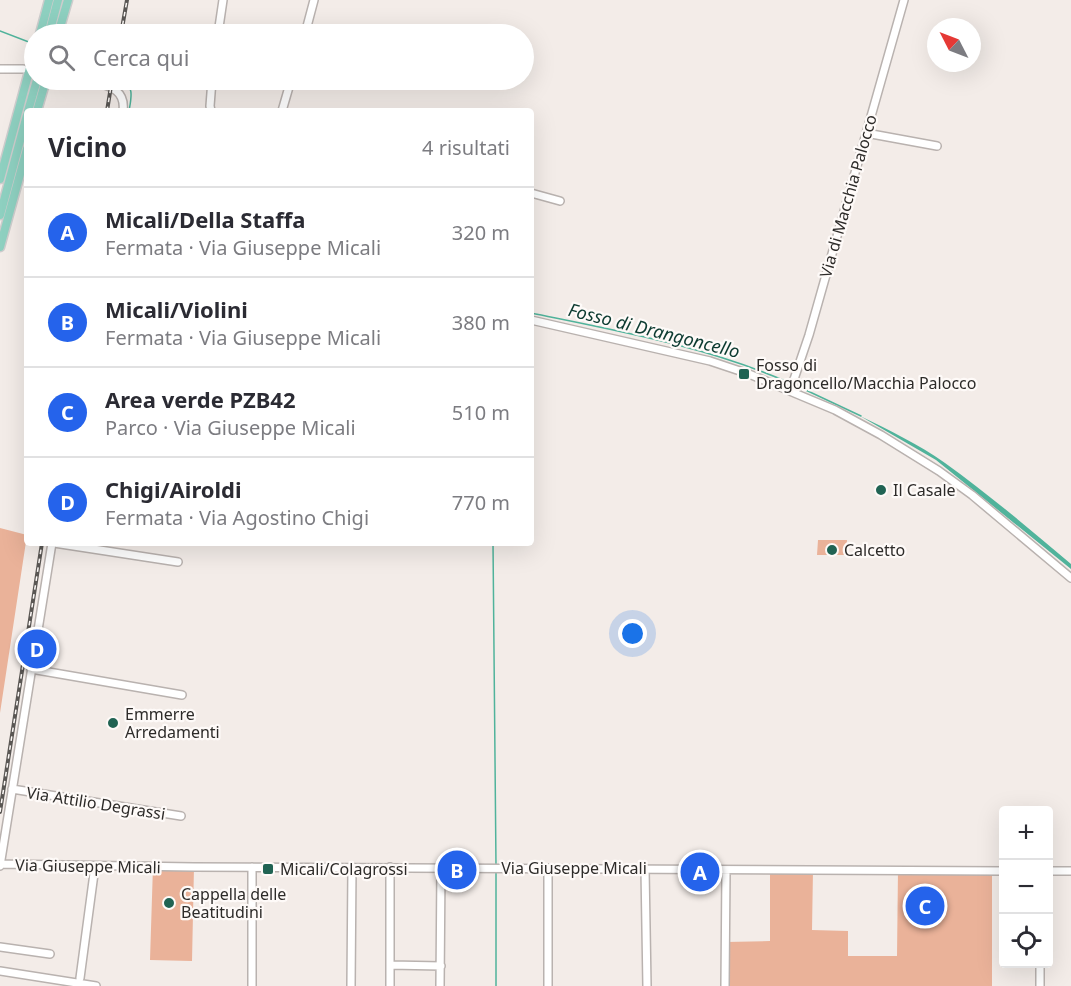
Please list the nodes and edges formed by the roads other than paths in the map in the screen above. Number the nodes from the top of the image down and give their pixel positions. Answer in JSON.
{"nodes":[{"id":1,"x":49,"y":0,"type":"edge"},
{"id":2,"x":58,"y":0,"type":"edge"},
{"id":3,"x":68,"y":0,"type":"edge"},
{"id":4,"x":223,"y":0,"type":"edge"},
{"id":5,"x":315,"y":0,"type":"edge"},
{"id":6,"x":904,"y":0,"type":"edge"},
{"id":7,"x":43,"y":24,"type":"edge"},
{"id":8,"x":52,"y":24,"type":"edge"},
{"id":9,"x":61,"y":24,"type":"edge"},
{"id":10,"x":219,"y":24,"type":"edge"},
{"id":11,"x":307,"y":24,"type":"edge"},
{"id":12,"x":0,"y":69,"type":"edge"},
{"id":13,"x":23,"y":69,"type":"dead end"},
{"id":14,"x":24,"y":90,"type":"edge"},
{"id":15,"x":34,"y":90,"type":"edge"},
{"id":16,"x":43,"y":90,"type":"edge"},
{"id":17,"x":111,"y":90,"type":"edge"},
{"id":18,"x":211,"y":90,"type":"edge"},
{"id":19,"x":288,"y":90,"type":"edge"},
{"id":20,"x":29,"y":108,"type":"edge"},
{"id":21,"x":38,"y":108,"type":"edge"},
{"id":22,"x":123,"y":108,"type":"edge"},
{"id":23,"x":210,"y":108,"type":"edge"},
{"id":24,"x":283,"y":108,"type":"edge"},
{"id":25,"x":24,"y":128,"type":"edge"},
{"id":26,"x":866,"y":133,"type":"junction"},
{"id":27,"x":937,"y":146,"type":"dead end"},
{"id":28,"x":24,"y":160,"type":"edge"},
{"id":29,"x":0,"y":179,"type":"edge"},
{"id":30,"x":534,"y":194,"type":"edge"},
{"id":31,"x":560,"y":201,"type":"dead end"},
{"id":32,"x":0,"y":215,"type":"edge"},
{"id":33,"x":0,"y":247,"type":"edge"},
{"id":34,"x":534,"y":321,"type":"edge"},
{"id":35,"x":792,"y":386,"type":"junction"},
{"id":36,"x":52,"y":546,"type":"edge"},
{"id":37,"x":73,"y":546,"type":"edge"},
{"id":38,"x":178,"y":562,"type":"dead end"},
{"id":39,"x":1071,"y":578,"type":"edge"},
{"id":40,"x":31,"y":669,"type":"junction"},
{"id":41,"x":182,"y":695,"type":"dead end"},
{"id":42,"x":12,"y":789,"type":"junction"},
{"id":43,"x":181,"y":816,"type":"dead end"},
{"id":44,"x":0,"y":866,"type":"edge"},
{"id":45,"x":94,"y":866,"type":"junction"},
{"id":46,"x":252,"y":867,"type":"junction"},
{"id":47,"x":352,"y":867,"type":"junction"},
{"id":48,"x":390,"y":867,"type":"junction"},
{"id":49,"x":441,"y":867,"type":"junction"},
{"id":50,"x":548,"y":868,"type":"junction"},
{"id":51,"x":645,"y":869,"type":"junction"},
{"id":52,"x":726,"y":870,"type":"junction"},
{"id":53,"x":999,"y":871,"type":"edge"},
{"id":54,"x":1053,"y":871,"type":"edge"},
{"id":55,"x":1071,"y":871,"type":"edge"},
{"id":56,"x":0,"y":947,"type":"edge"},
{"id":57,"x":50,"y":954,"type":"dead end"},
{"id":58,"x":390,"y":965,"type":"junction"},
{"id":59,"x":441,"y":966,"type":"junction"},
{"id":60,"x":1040,"y":968,"type":"edge"},
{"id":61,"x":0,"y":971,"type":"edge"},
{"id":62,"x":80,"y":978,"type":"dead end"},
{"id":63,"x":52,"y":983,"type":"edge"},
{"id":64,"x":96,"y":986,"type":"edge"},
{"id":65,"x":252,"y":986,"type":"edge"},
{"id":66,"x":351,"y":986,"type":"edge"},
{"id":67,"x":390,"y":986,"type":"edge"},
{"id":68,"x":441,"y":986,"type":"edge"},
{"id":69,"x":548,"y":986,"type":"edge"},
{"id":70,"x":647,"y":986,"type":"edge"},
{"id":71,"x":726,"y":986,"type":"edge"},
{"id":72,"x":1040,"y":986,"type":"edge"}],
"edges":[{"from":1,"to":7,"type":"main road"},
{"from":2,"to":8,"type":"main road"},
{"from":3,"to":9,"type":"main road"},
{"from":4,"to":10,"type":"street"},
{"from":5,"to":11,"type":"street"},
{"from":6,"to":26,"type":"street","name":"Via di Macchia Palocco"},
{"from":12,"to":13,"type":"street"},
{"from":14,"to":29,"type":"main road"},
{"from":15,"to":20,"type":"main road"},
{"from":16,"to":21,"type":"main road"},
{"from":17,"to":22,"type":"street"},
{"from":18,"to":23,"type":"street"},
{"from":19,"to":24,"type":"street"},
{"from":25,"to":32,"type":"main road"},
{"from":26,"to":27,"type":"street"},
{"from":26,"to":35,"type":"street","name":"Via di Macchia Palocco"},
{"from":28,"to":33,"type":"main road"},
{"from":30,"to":31,"type":"street"},
{"from":34,"to":35,"type":"street"},
{"from":35,"to":39,"type":"street"},
{"from":36,"to":40,"type":"street"},
{"from":37,"to":38,"type":"street"},
{"from":40,"to":41,"type":"street"},
{"from":40,"to":42,"type":"street"},
{"from":42,"to":43,"type":"street","name":"Via Attilio Degrassi"},
{"from":42,"to":44,"type":"street"},
{"from":44,"to":45,"type":"street","name":"Via Giuseppe Micali"},
{"from":45,"to":46,"type":"street","name":"Via Giuseppe Micali"},
{"from":45,"to":62,"type":"street"},
{"from":46,"to":47,"type":"street","name":"Via Giuseppe Micali"},
{"from":46,"to":65,"type":"street"},
{"from":47,"to":48,"type":"street","name":"Via Giuseppe Micali"},
{"from":47,"to":66,"type":"street"},
{"from":48,"to":49,"type":"street","name":"Via Giuseppe Micali"},
{"from":48,"to":58,"type":"street"},
{"from":49,"to":50,"type":"street","name":"Via Giuseppe Micali"},
{"from":49,"to":59,"type":"street"},
{"from":50,"to":51,"type":"street","name":"Via Giuseppe Micali"},
{"from":50,"to":69,"type":"street"},
{"from":51,"to":52,"type":"street","name":"Via Giuseppe Micali"},
{"from":51,"to":70,"type":"street"},
{"from":52,"to":53,"type":"street","name":"Via Giuseppe Micali"},
{"from":52,"to":71,"type":"street"},
{"from":54,"to":55,"type":"street"},
{"from":56,"to":57,"type":"street"},
{"from":58,"to":59,"type":"street"},
{"from":58,"to":67,"type":"street"},
{"from":59,"to":68,"type":"street"},
{"from":60,"to":72,"type":"street"},
{"from":61,"to":63,"type":"street"},
{"from":63,"to":64,"type":"street"}]}
